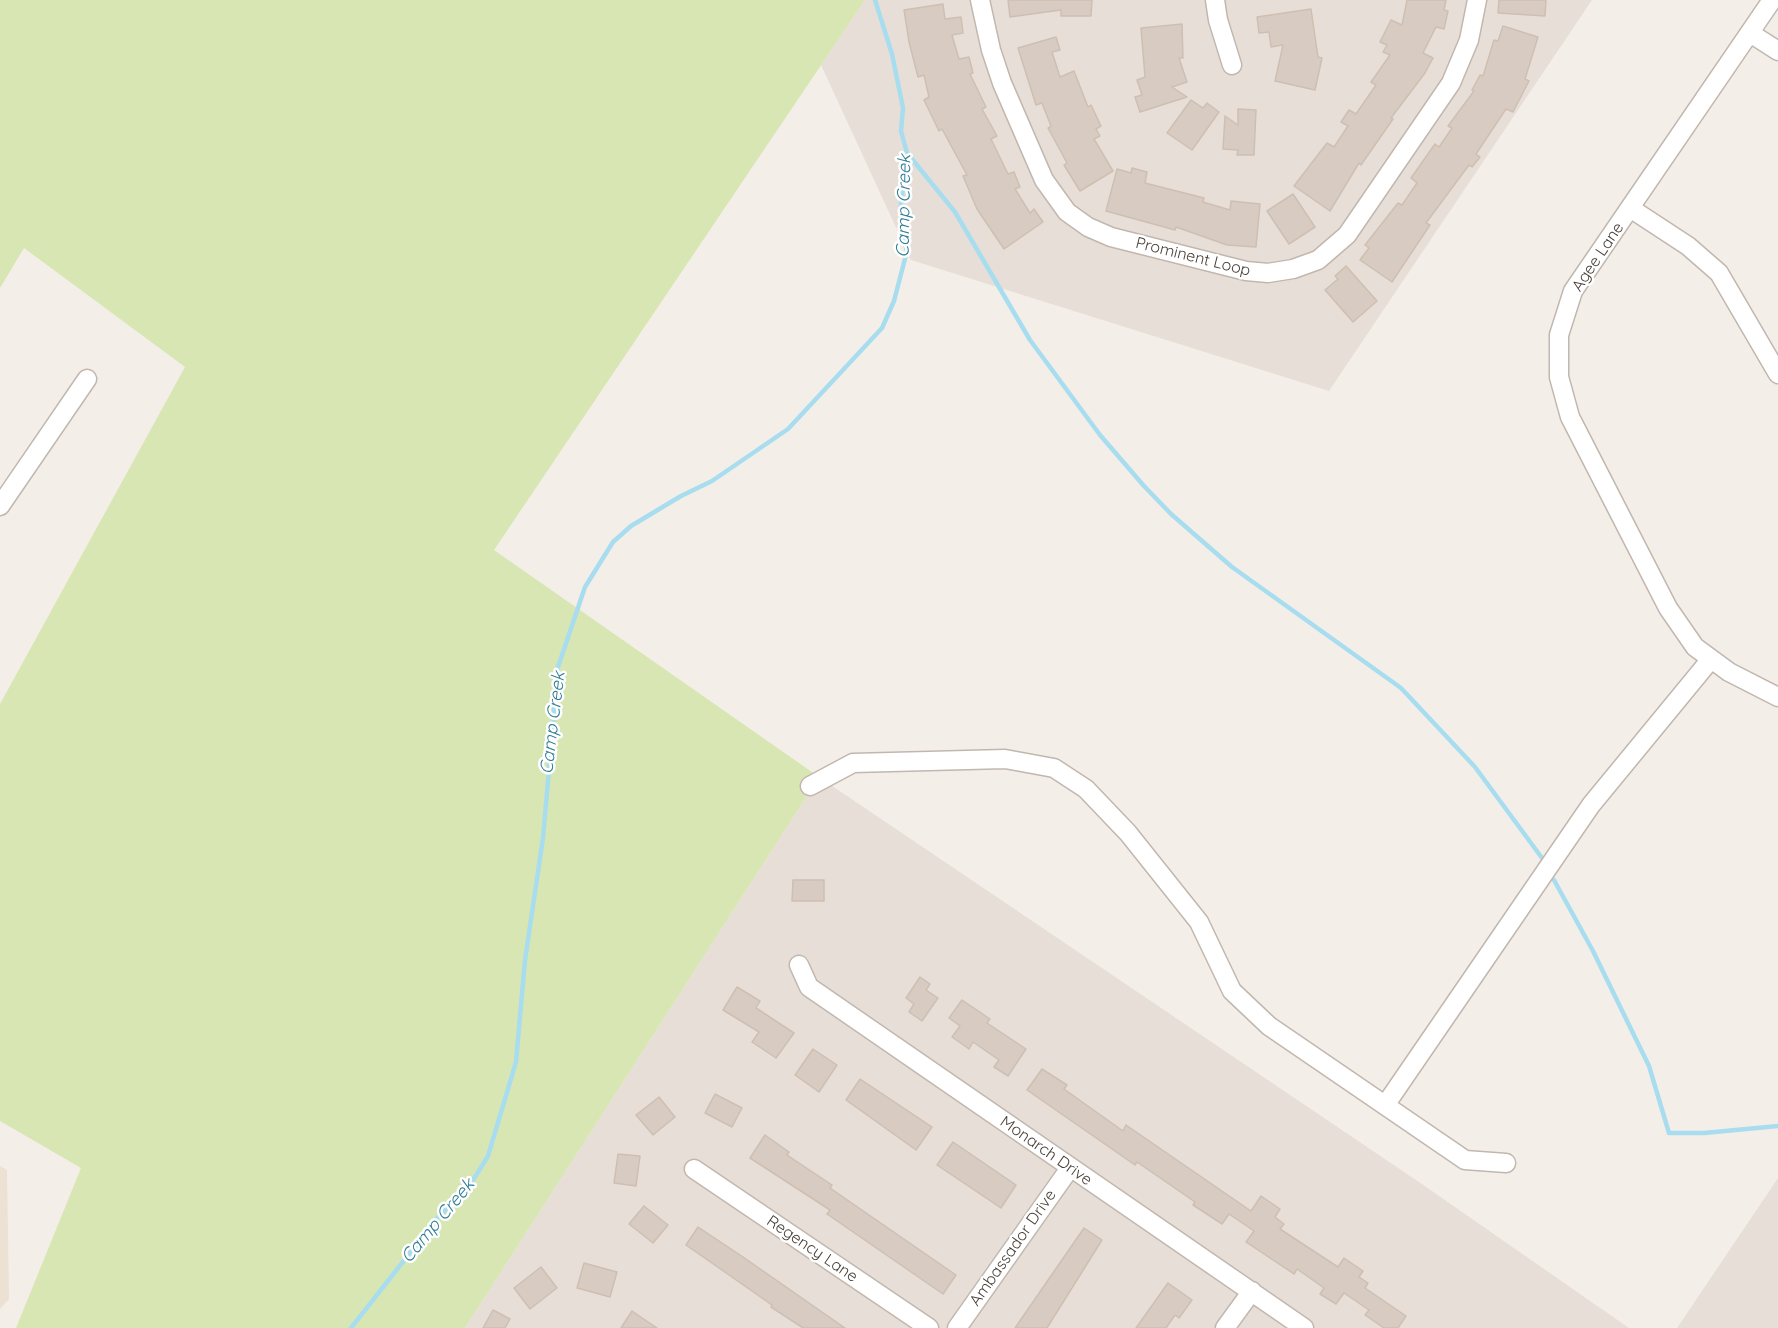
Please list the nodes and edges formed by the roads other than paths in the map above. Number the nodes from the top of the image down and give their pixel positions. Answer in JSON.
{"nodes":[{"id":1,"x":980,"y":0,"type":"edge"},
{"id":2,"x":1215,"y":0,"type":"edge"},
{"id":3,"x":1477,"y":0,"type":"edge"},
{"id":4,"x":1772,"y":0,"type":"edge"},
{"id":5,"x":1750,"y":33,"type":"junction"},
{"id":6,"x":1778,"y":51,"type":"edge"},
{"id":7,"x":1232,"y":65,"type":"dead end"},
{"id":8,"x":1630,"y":208,"type":"junction"},
{"id":9,"x":1778,"y":374,"type":"edge"},
{"id":10,"x":87,"y":379,"type":"dead end"},
{"id":11,"x":0,"y":506,"type":"edge"},
{"id":12,"x":1712,"y":659,"type":"junction"},
{"id":13,"x":1778,"y":697,"type":"edge"},
{"id":14,"x":810,"y":786,"type":"dead end"},
{"id":15,"x":799,"y":965,"type":"dead end"},
{"id":16,"x":1386,"y":1104,"type":"junction"},
{"id":17,"x":1506,"y":1163,"type":"dead end"},
{"id":18,"x":1070,"y":1168,"type":"junction"},
{"id":19,"x":694,"y":1169,"type":"dead end"},
{"id":20,"x":1252,"y":1291,"type":"junction"},
{"id":21,"x":929,"y":1328,"type":"edge"},
{"id":22,"x":957,"y":1328,"type":"edge"},
{"id":23,"x":1225,"y":1328,"type":"edge"},
{"id":24,"x":1304,"y":1328,"type":"edge"}],
"edges":[{"from":1,"to":3,"type":"street","name":"Prominent Loop"},
{"from":2,"to":7,"type":"street"},
{"from":4,"to":5,"type":"street","name":"Agee Lane"},
{"from":5,"to":6,"type":"street"},
{"from":5,"to":8,"type":"street","name":"Agee Lane"},
{"from":8,"to":9,"type":"street"},
{"from":8,"to":12,"type":"street","name":"Agee Lane"},
{"from":10,"to":11,"type":"street"},
{"from":12,"to":13,"type":"street","name":"Agee Lane"},
{"from":12,"to":16,"type":"street"},
{"from":14,"to":16,"type":"street"},
{"from":15,"to":18,"type":"street","name":"Monarch Drive"},
{"from":16,"to":17,"type":"street"},
{"from":18,"to":20,"type":"street","name":"Monarch Drive"},
{"from":18,"to":22,"type":"street","name":"Ambassador Drive"},
{"from":19,"to":21,"type":"street","name":"Regency Lane"},
{"from":20,"to":23,"type":"street"},
{"from":20,"to":24,"type":"street","name":"Monarch Drive"}]}
